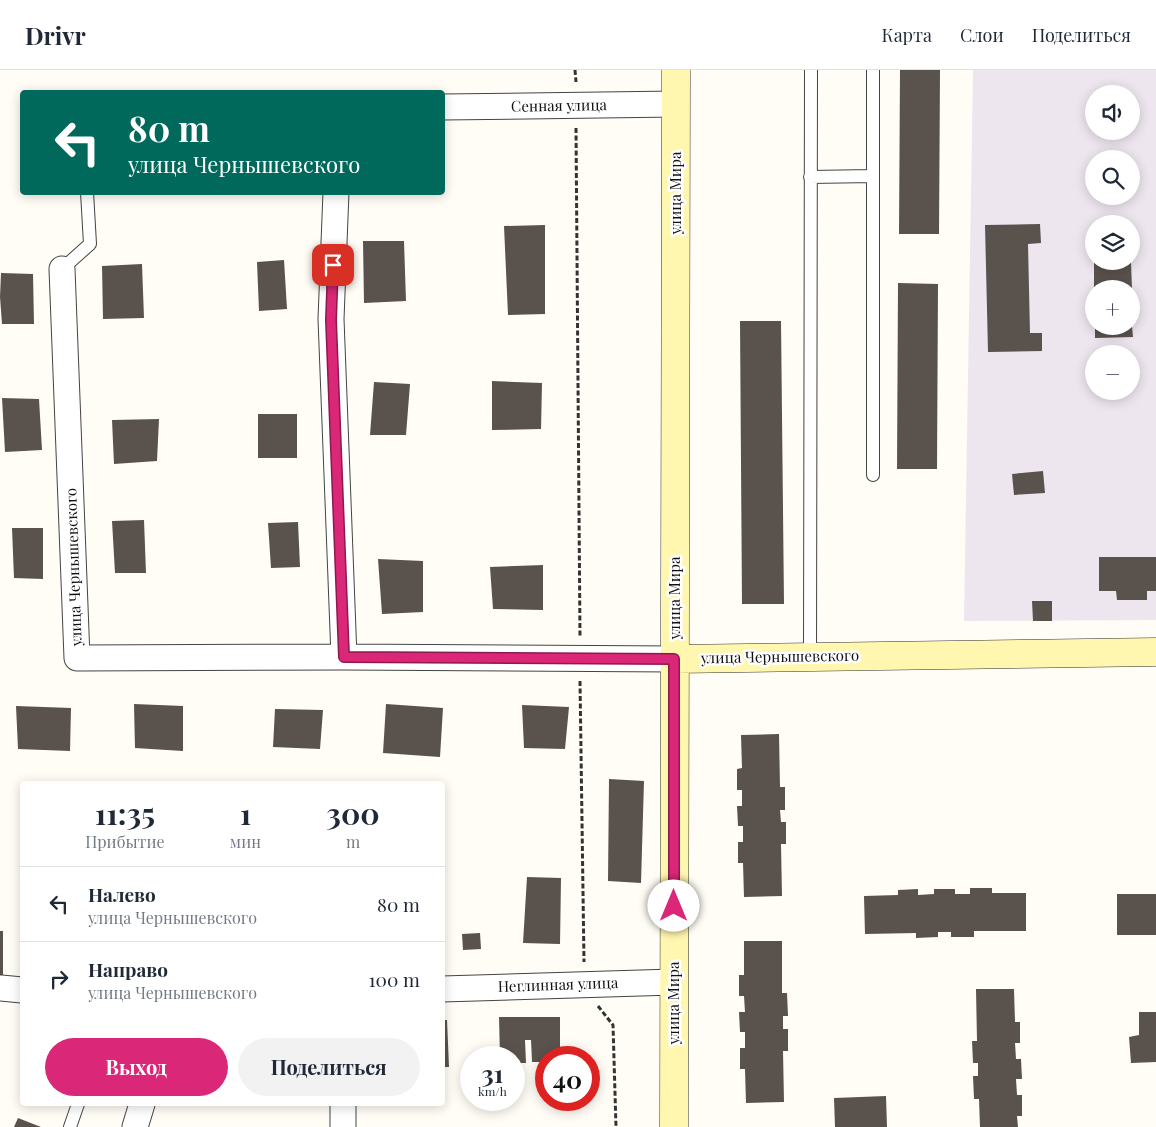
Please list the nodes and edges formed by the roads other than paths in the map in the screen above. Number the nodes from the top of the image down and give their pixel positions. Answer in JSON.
{"nodes":[{"id":1,"x":676,"y":70,"type":"edge"},
{"id":2,"x":811,"y":70,"type":"edge"},
{"id":3,"x":873,"y":70,"type":"edge"},
{"id":4,"x":676,"y":104,"type":"junction"},
{"id":5,"x":445,"y":107,"type":"edge"},
{"id":6,"x":873,"y":176,"type":"junction"},
{"id":7,"x":810,"y":177,"type":"junction"},
{"id":8,"x":87,"y":195,"type":"edge"},
{"id":9,"x":336,"y":195,"type":"edge"},
{"id":10,"x":62,"y":269,"type":"joint"},
{"id":11,"x":873,"y":475,"type":"dead end"},
{"id":12,"x":1156,"y":652,"type":"edge"},
{"id":13,"x":344,"y":657,"type":"junction"},
{"id":14,"x":810,"y":657,"type":"junction"},
{"id":15,"x":674,"y":659,"type":"junction"},
{"id":16,"x":674,"y":982,"type":"junction"},
{"id":17,"x":0,"y":988,"type":"edge"},
{"id":18,"x":445,"y":989,"type":"edge"},
{"id":19,"x":20,"y":990,"type":"edge"},
{"id":20,"x":77,"y":1106,"type":"edge"},
{"id":21,"x":141,"y":1106,"type":"edge"},
{"id":22,"x":343,"y":1106,"type":"edge"},
{"id":23,"x":70,"y":1127,"type":"edge"},
{"id":24,"x":135,"y":1127,"type":"edge"},
{"id":25,"x":343,"y":1127,"type":"edge"},
{"id":26,"x":674,"y":1127,"type":"edge"}],
"edges":[{"from":1,"to":4,"type":"street","name":"улица Мира"},
{"from":2,"to":7,"type":"lane"},
{"from":3,"to":6,"type":"lane"},
{"from":4,"to":5,"type":"street","name":"Сенная улица"},
{"from":4,"to":15,"type":"street","name":"улица Мира"},
{"from":6,"to":7,"type":"lane"},
{"from":6,"to":11,"type":"lane"},
{"from":7,"to":14,"type":"lane"},
{"from":8,"to":10,"type":"lane"},
{"from":9,"to":13,"type":"street"},
{"from":10,"to":13,"type":"street","name":"улица Чернышевского"},
{"from":12,"to":14,"type":"street","name":"улица Чернышевского"},
{"from":13,"to":15,"type":"street","name":"улица Чернышевского"},
{"from":14,"to":15,"type":"street","name":"улица Чернышевского"},
{"from":15,"to":16,"type":"street","name":"улица Мира"},
{"from":16,"to":18,"type":"street","name":"Неглинная улица"},
{"from":16,"to":26,"type":"street","name":"улица Мира"},
{"from":17,"to":19,"type":"street"},
{"from":20,"to":23,"type":"lane"},
{"from":21,"to":24,"type":"street"},
{"from":22,"to":25,"type":"street"}]}
